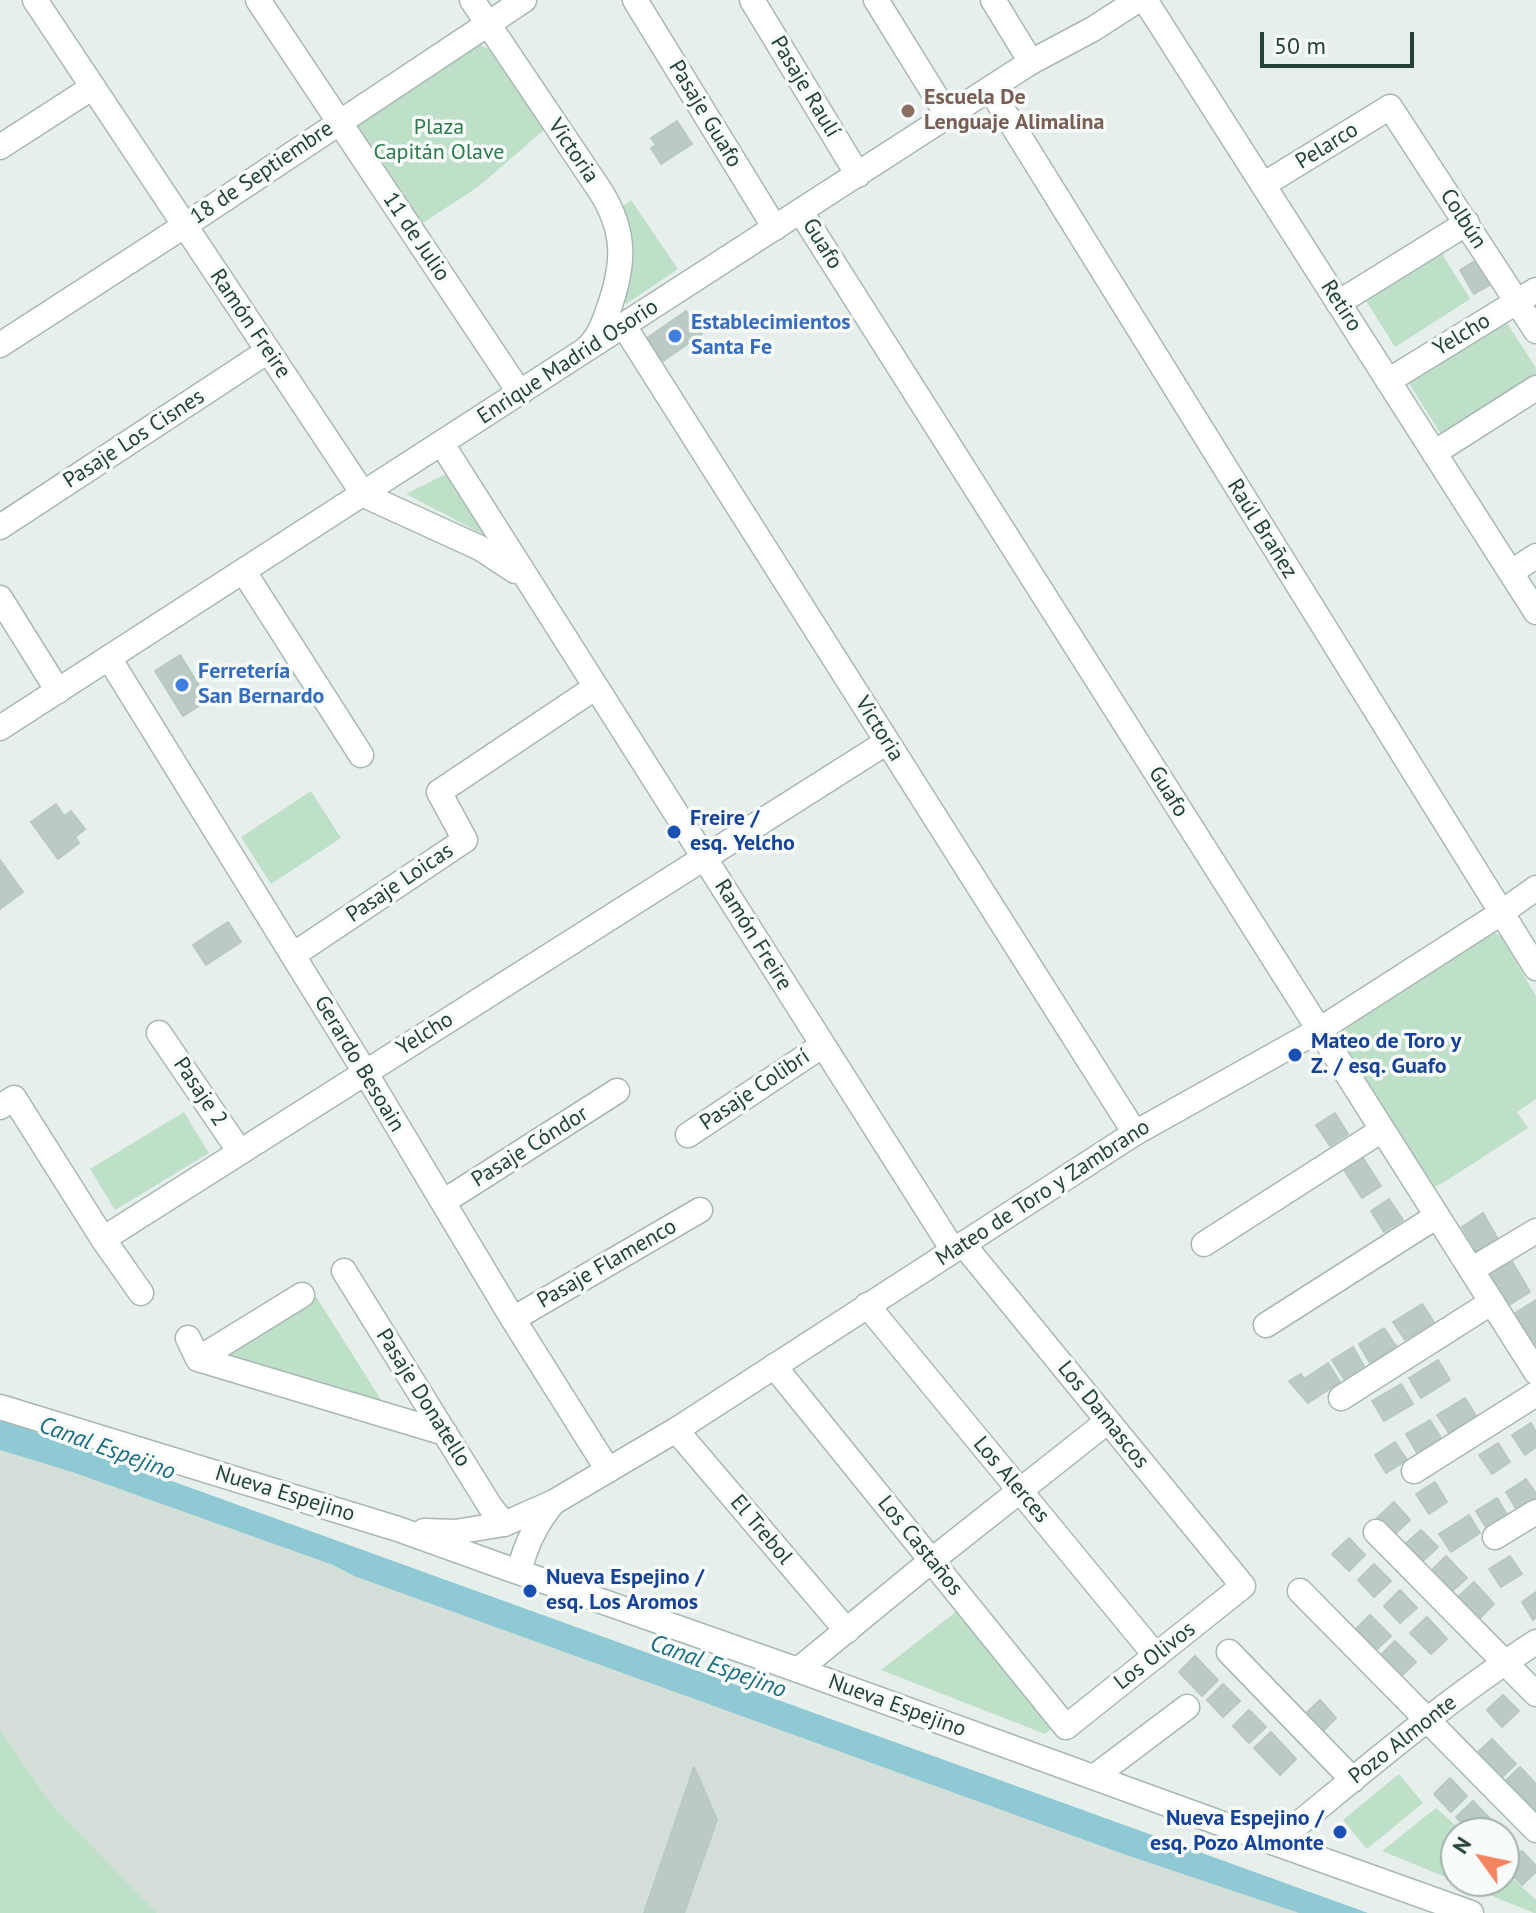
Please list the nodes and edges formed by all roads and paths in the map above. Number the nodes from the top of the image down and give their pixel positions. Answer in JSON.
{"nodes":[{"id":1,"x":35,"y":0,"type":"edge"},
{"id":2,"x":258,"y":0,"type":"edge"},
{"id":3,"x":472,"y":0,"type":"edge"},
{"id":4,"x":524,"y":0,"type":"edge"},
{"id":5,"x":635,"y":0,"type":"edge"},
{"id":6,"x":752,"y":0,"type":"edge"},
{"id":7,"x":876,"y":0,"type":"edge"},
{"id":8,"x":993,"y":0,"type":"edge"},
{"id":9,"x":1138,"y":0,"type":"edge"},
{"id":10,"x":1145,"y":0,"type":"edge"},
{"id":11,"x":488,"y":25,"type":"junction"},
{"id":12,"x":1031,"y":62,"type":"junction"},
{"id":13,"x":93,"y":87,"type":"junction"},
{"id":14,"x":990,"y":89,"type":"junction"},
{"id":15,"x":1390,"y":107,"type":"joint"},
{"id":16,"x":948,"y":116,"type":"junction"},
{"id":17,"x":339,"y":122,"type":"junction"},
{"id":18,"x":0,"y":147,"type":"edge"},
{"id":19,"x":858,"y":175,"type":"junction"},
{"id":20,"x":1263,"y":185,"type":"junction"},
{"id":21,"x":801,"y":212,"type":"junction"},
{"id":22,"x":1467,"y":223,"type":"junction"},
{"id":23,"x":184,"y":226,"type":"junction"},
{"id":24,"x":775,"y":228,"type":"junction"},
{"id":25,"x":1527,"y":296,"type":"edge"},
{"id":26,"x":1338,"y":303,"type":"junction"},
{"id":27,"x":624,"y":326,"type":"junction"},
{"id":28,"x":1536,"y":331,"type":"edge"},
{"id":29,"x":0,"y":345,"type":"edge"},
{"id":30,"x":268,"y":351,"type":"junction"},
{"id":31,"x":578,"y":355,"type":"junction"},
{"id":32,"x":1388,"y":381,"type":"junction"},
{"id":33,"x":1536,"y":388,"type":"edge"},
{"id":34,"x":520,"y":393,"type":"junction"},
{"id":35,"x":442,"y":444,"type":"junction"},
{"id":36,"x":1434,"y":453,"type":"junction"},
{"id":37,"x":364,"y":495,"type":"junction"},
{"id":38,"x":0,"y":527,"type":"edge"},
{"id":39,"x":1536,"y":556,"type":"edge"},
{"id":40,"x":244,"y":572,"type":"junction"},
{"id":41,"x":1511,"y":572,"type":"junction"},
{"id":42,"x":527,"y":580,"type":"junction"},
{"id":43,"x":0,"y":598,"type":"edge"},
{"id":44,"x":1536,"y":612,"type":"edge"},
{"id":45,"x":109,"y":658,"type":"junction"},
{"id":46,"x":596,"y":687,"type":"junction"},
{"id":47,"x":58,"y":691,"type":"junction"},
{"id":48,"x":0,"y":728,"type":"edge"},
{"id":49,"x":887,"y":742,"type":"junction"},
{"id":50,"x":361,"y":755,"type":"dead end"},
{"id":51,"x":703,"y":857,"type":"junction"},
{"id":52,"x":1536,"y":888,"type":"edge"},
{"id":53,"x":1501,"y":913,"type":"junction"},
{"id":54,"x":1528,"y":937,"type":"edge"},
{"id":55,"x":293,"y":955,"type":"junction"},
{"id":56,"x":1536,"y":968,"type":"edge"},
{"id":57,"x":1319,"y":1030,"type":"junction"},
{"id":58,"x":159,"y":1033,"type":"dead end"},
{"id":59,"x":823,"y":1045,"type":"junction"},
{"id":60,"x":365,"y":1072,"type":"junction"},
{"id":61,"x":617,"y":1091,"type":"dead end"},
{"id":62,"x":7,"y":1103,"type":"edge"},
{"id":63,"x":1382,"y":1130,"type":"junction"},
{"id":64,"x":1135,"y":1133,"type":"junction"},
{"id":65,"x":688,"y":1135,"type":"dead end"},
{"id":66,"x":240,"y":1152,"type":"junction"},
{"id":67,"x":443,"y":1202,"type":"junction"},
{"id":68,"x":700,"y":1210,"type":"dead end"},
{"id":69,"x":1437,"y":1216,"type":"junction"},
{"id":70,"x":1536,"y":1231,"type":"edge"},
{"id":71,"x":103,"y":1239,"type":"junction"},
{"id":72,"x":1204,"y":1244,"type":"dead end"},
{"id":73,"x":958,"y":1247,"type":"junction"},
{"id":74,"x":1471,"y":1270,"type":"junction"},
{"id":75,"x":344,"y":1271,"type":"dead end"},
{"id":76,"x":141,"y":1293,"type":"dead end"},
{"id":77,"x":302,"y":1295,"type":"dead end"},
{"id":78,"x":1492,"y":1302,"type":"junction"},
{"id":79,"x":867,"y":1305,"type":"junction"},
{"id":80,"x":513,"y":1319,"type":"junction"},
{"id":81,"x":1266,"y":1325,"type":"dead end"},
{"id":82,"x":774,"y":1366,"type":"junction"},
{"id":83,"x":1535,"y":1368,"type":"edge"},
{"id":84,"x":1536,"y":1394,"type":"edge"},
{"id":85,"x":1341,"y":1398,"type":"dead end"},
{"id":86,"x":0,"y":1407,"type":"edge"},
{"id":87,"x":1108,"y":1421,"type":"junction"},
{"id":88,"x":676,"y":1430,"type":"junction"},
{"id":89,"x":445,"y":1433,"type":"junction"},
{"id":90,"x":608,"y":1470,"type":"junction"},
{"id":91,"x":1414,"y":1471,"type":"dead end"},
{"id":92,"x":1020,"y":1491,"type":"junction"},
{"id":93,"x":554,"y":1502,"type":"junction"},
{"id":94,"x":1536,"y":1512,"type":"edge"},
{"id":95,"x":504,"y":1524,"type":"junction"},
{"id":96,"x":398,"y":1529,"type":"junction"},
{"id":97,"x":1376,"y":1532,"type":"dead end"},
{"id":98,"x":1495,"y":1537,"type":"dead end"},
{"id":99,"x":931,"y":1561,"type":"junction"},
{"id":100,"x":511,"y":1570,"type":"junction"},
{"id":101,"x":1243,"y":1586,"type":"joint"},
{"id":102,"x":1300,"y":1591,"type":"dead end"},
{"id":103,"x":847,"y":1631,"type":"junction"},
{"id":104,"x":1536,"y":1642,"type":"edge"},
{"id":105,"x":1229,"y":1652,"type":"dead end"},
{"id":106,"x":1156,"y":1656,"type":"junction"},
{"id":107,"x":1505,"y":1662,"type":"junction"},
{"id":108,"x":798,"y":1670,"type":"junction"},
{"id":109,"x":1536,"y":1694,"type":"edge"},
{"id":110,"x":1187,"y":1707,"type":"dead end"},
{"id":111,"x":1427,"y":1719,"type":"junction"},
{"id":112,"x":1066,"y":1727,"type":"joint"},
{"id":113,"x":1094,"y":1777,"type":"junction"},
{"id":114,"x":1353,"y":1780,"type":"junction"},
{"id":115,"x":1536,"y":1830,"type":"edge"},
{"id":116,"x":1275,"y":1843,"type":"junction"},
{"id":117,"x":1471,"y":1913,"type":"edge"}],
"edges":[{"from":1,"to":13,"type":"street","name":"Ramón Freire"},
{"from":2,"to":17,"type":"street","name":"11 de Julio"},
{"from":3,"to":11,"type":"street","name":"Victoria"},
{"from":4,"to":11,"type":"street","name":"18 de Septiembre"},
{"from":5,"to":24,"type":"street","name":"Pasaje Guafo"},
{"from":6,"to":19,"type":"street","name":"Pasaje Raulí"},
{"from":7,"to":16,"type":"street"},
{"from":8,"to":12,"type":"street"},
{"from":9,"to":12,"type":"street","name":"Enrique Madrid Osorio"},
{"from":10,"to":20,"type":"street","name":"Retiro"},
{"from":11,"to":17,"type":"street","name":"18 de Septiembre"},
{"from":11,"to":31,"type":"street","name":"Victoria"},
{"from":12,"to":14,"type":"street","name":"Enrique Madrid Osorio"},
{"from":13,"to":18,"type":"street"},
{"from":13,"to":23,"type":"street","name":"Ramón Freire"},
{"from":14,"to":16,"type":"street","name":"Enrique Madrid Osorio"},
{"from":14,"to":53,"type":"street","name":"Raúl Brañez"},
{"from":15,"to":20,"type":"street","name":"Pelarco"},
{"from":15,"to":22,"type":"street","name":"Colbún"},
{"from":16,"to":19,"type":"street","name":"Enrique Madrid Osorio"},
{"from":17,"to":23,"type":"street","name":"18 de Septiembre"},
{"from":17,"to":34,"type":"street","name":"11 de Julio"},
{"from":19,"to":21,"type":"street","name":"Enrique Madrid Osorio"},
{"from":20,"to":26,"type":"street","name":"Retiro"},
{"from":21,"to":24,"type":"street","name":"Enrique Madrid Osorio"},
{"from":21,"to":57,"type":"street","name":"Guafo"},
{"from":22,"to":25,"type":"street","name":"Colbún"},
{"from":22,"to":26,"type":"street"},
{"from":23,"to":29,"type":"street","name":"18 de Septiembre"},
{"from":23,"to":30,"type":"street","name":"Ramón Freire"},
{"from":24,"to":27,"type":"street","name":"Enrique Madrid Osorio"},
{"from":25,"to":28,"type":"street","name":"Colbún"},
{"from":25,"to":32,"type":"street","name":"Yelcho"},
{"from":26,"to":32,"type":"street","name":"Retiro"},
{"from":27,"to":31,"type":"street","name":"Enrique Madrid Osorio"},
{"from":27,"to":49,"type":"street","name":"Victoria"},
{"from":30,"to":37,"type":"street","name":"Ramón Freire"},
{"from":30,"to":38,"type":"street","name":"Pasaje Los Cisnes"},
{"from":31,"to":34,"type":"street","name":"Enrique Madrid Osorio"},
{"from":32,"to":36,"type":"street","name":"Retiro"},
{"from":33,"to":36,"type":"street"},
{"from":34,"to":35,"type":"street","name":"Enrique Madrid Osorio"},
{"from":35,"to":37,"type":"street","name":"Enrique Madrid Osorio"},
{"from":35,"to":42,"type":"street","name":"Ramón Freire"},
{"from":36,"to":41,"type":"street","name":"Retiro"},
{"from":37,"to":40,"type":"street","name":"Enrique Madrid Osorio"},
{"from":37,"to":42,"type":"street","name":"Ramón Freire"},
{"from":39,"to":41,"type":"street"},
{"from":40,"to":45,"type":"street","name":"Enrique Madrid Osorio"},
{"from":40,"to":50,"type":"street"},
{"from":41,"to":44,"type":"street","name":"Retiro"},
{"from":42,"to":46,"type":"street","name":"Ramón Freire"},
{"from":43,"to":47,"type":"street"},
{"from":45,"to":47,"type":"street","name":"Enrique Madrid Osorio"},
{"from":45,"to":55,"type":"street","name":"Gerardo Besoain"},
{"from":46,"to":51,"type":"street","name":"Ramón Freire"},
{"from":46,"to":55,"type":"street","name":"Pasaje Loicas"},
{"from":47,"to":48,"type":"street","name":"Enrique Madrid Osorio"},
{"from":49,"to":51,"type":"street","name":"Yelcho"},
{"from":49,"to":64,"type":"street","name":"Victoria"},
{"from":51,"to":59,"type":"street","name":"Ramón Freire"},
{"from":51,"to":60,"type":"street","name":"Yelcho"},
{"from":52,"to":53,"type":"street","name":"Mateo de Toro y Zambrano"},
{"from":53,"to":54,"type":"street","name":"Raúl Brañez"},
{"from":53,"to":57,"type":"street","name":"Mateo de Toro y Zambrano"},
{"from":54,"to":56,"type":"street","name":"Raúl Brañez"},
{"from":55,"to":60,"type":"street","name":"Gerardo Besoain"},
{"from":57,"to":63,"type":"street","name":"Guafo"},
{"from":57,"to":64,"type":"street","name":"Mateo de Toro y Zambrano"},
{"from":58,"to":66,"type":"street","name":"Pasaje 2"},
{"from":59,"to":65,"type":"street","name":"Pasaje Colibrí"},
{"from":59,"to":73,"type":"street","name":"Ramón Freire"},
{"from":60,"to":66,"type":"street","name":"Yelcho"},
{"from":60,"to":67,"type":"street","name":"Gerardo Besoain"},
{"from":61,"to":67,"type":"street","name":"Pasaje Cóndor"},
{"from":62,"to":71,"type":"street"},
{"from":63,"to":69,"type":"street","name":"Guafo"},
{"from":63,"to":72,"type":"street"},
{"from":64,"to":73,"type":"street","name":"Mateo de Toro y Zambrano"},
{"from":66,"to":71,"type":"street","name":"Yelcho"},
{"from":67,"to":80,"type":"street","name":"Gerardo Besoain"},
{"from":68,"to":80,"type":"street","name":"Pasaje Flamenco"},
{"from":69,"to":74,"type":"street","name":"Guafo"},
{"from":69,"to":81,"type":"street"},
{"from":70,"to":74,"type":"street"},
{"from":71,"to":76,"type":"street"},
{"from":73,"to":79,"type":"street","name":"Mateo de Toro y Zambrano"},
{"from":73,"to":87,"type":"street","name":"Los Damascos"},
{"from":74,"to":78,"type":"street","name":"Guafo"},
{"from":75,"to":89,"type":"street","name":"Pasaje Donatello"},
{"from":77,"to":89,"type":"street"},
{"from":78,"to":83,"type":"street","name":"Guafo"},
{"from":78,"to":85,"type":"street"},
{"from":79,"to":82,"type":"street","name":"Mateo de Toro y Zambrano"},
{"from":79,"to":92,"type":"street","name":"Los Alerces"},
{"from":80,"to":90,"type":"street","name":"Gerardo Besoain"},
{"from":82,"to":88,"type":"street","name":"Mateo de Toro y Zambrano"},
{"from":82,"to":99,"type":"street","name":"Los Castaños"},
{"from":84,"to":91,"type":"street"},
{"from":86,"to":96,"type":"street","name":"Nueva Espejino"},
{"from":87,"to":92,"type":"street"},
{"from":87,"to":101,"type":"street","name":"Los Damascos"},
{"from":88,"to":90,"type":"street","name":"Mateo de Toro y Zambrano"},
{"from":88,"to":103,"type":"street","name":"El Trebol"},
{"from":89,"to":95,"type":"street","name":"Pasaje Donatello"},
{"from":90,"to":93,"type":"street","name":"Mateo de Toro y Zambrano"},
{"from":92,"to":99,"type":"street"},
{"from":92,"to":106,"type":"street","name":"Los Alerces"},
{"from":93,"to":95,"type":"street","name":"Mateo de Toro y Zambrano"},
{"from":93,"to":100,"type":"street","name":"Mateo de Toro y Zambrano"},
{"from":94,"to":98,"type":"street"},
{"from":95,"to":96,"type":"street","name":"Mateo de Toro y Zambrano"},
{"from":95,"to":100,"type":"street"},
{"from":96,"to":100,"type":"street","name":"Nueva Espejino"},
{"from":97,"to":107,"type":"street"},
{"from":99,"to":103,"type":"street"},
{"from":99,"to":112,"type":"street","name":"Los Castaños"},
{"from":100,"to":108,"type":"street","name":"Nueva Espejino"},
{"from":101,"to":106,"type":"street","name":"Los Olivos"},
{"from":102,"to":111,"type":"street"},
{"from":103,"to":108,"type":"street"},
{"from":104,"to":107,"type":"street","name":"Pozo Almonte"},
{"from":105,"to":114,"type":"street"},
{"from":106,"to":112,"type":"street","name":"Los Olivos"},
{"from":107,"to":109,"type":"street"},
{"from":107,"to":111,"type":"street","name":"Pozo Almonte"},
{"from":108,"to":113,"type":"street","name":"Nueva Espejino"},
{"from":110,"to":113,"type":"street"},
{"from":111,"to":114,"type":"street","name":"Pozo Almonte"},
{"from":111,"to":115,"type":"street"},
{"from":113,"to":116,"type":"street","name":"Nueva Espejino"},
{"from":114,"to":116,"type":"street","name":"Pozo Almonte"},
{"from":116,"to":117,"type":"street","name":"Nueva Espejino"}]}
